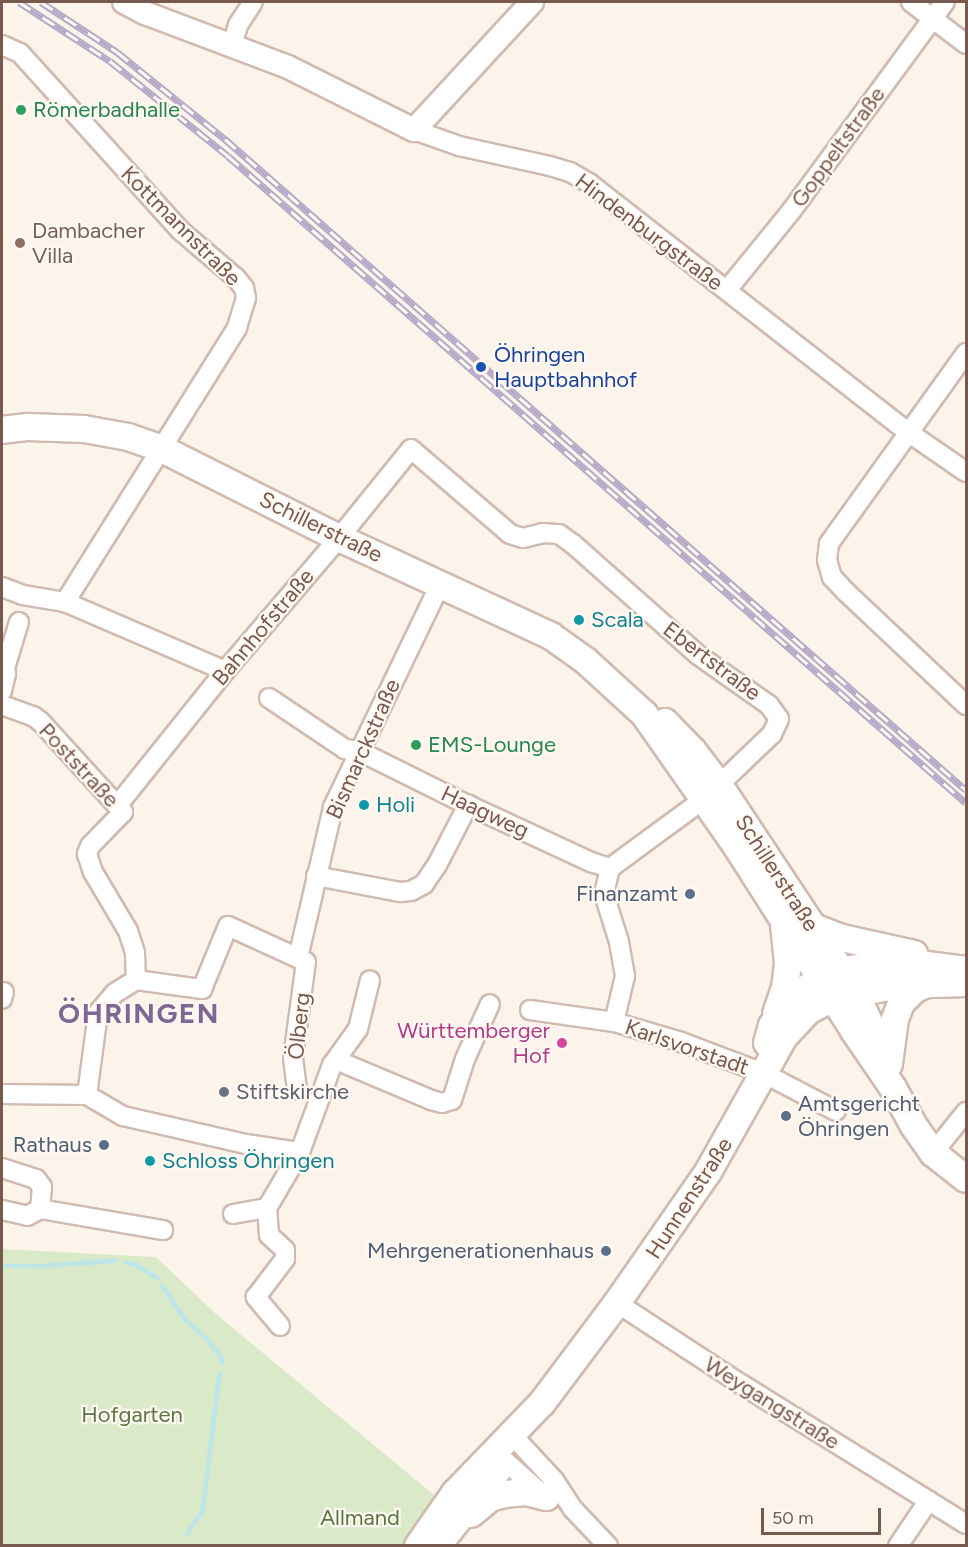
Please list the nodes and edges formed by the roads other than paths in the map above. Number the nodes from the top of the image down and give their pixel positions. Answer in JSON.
{"nodes":[{"id":1,"x":124,"y":2,"type":"edge"},
{"id":2,"x":253,"y":2,"type":"edge"},
{"id":3,"x":532,"y":2,"type":"edge"},
{"id":4,"x":911,"y":2,"type":"edge"},
{"id":5,"x":945,"y":2,"type":"edge"},
{"id":6,"x":934,"y":19,"type":"junction"},
{"id":7,"x":966,"y":44,"type":"edge"},
{"id":8,"x":2,"y":45,"type":"edge"},
{"id":9,"x":232,"y":46,"type":"junction"},
{"id":10,"x":414,"y":130,"type":"junction"},
{"id":11,"x":727,"y":290,"type":"junction"},
{"id":12,"x":966,"y":353,"type":"edge"},
{"id":13,"x":2,"y":430,"type":"edge"},
{"id":14,"x":908,"y":432,"type":"junction"},
{"id":15,"x":162,"y":449,"type":"junction"},
{"id":16,"x":411,"y":449,"type":"joint"},
{"id":17,"x":966,"y":472,"type":"edge"},
{"id":18,"x":339,"y":538,"type":"junction"},
{"id":19,"x":441,"y":583,"type":"junction"},
{"id":20,"x":2,"y":587,"type":"edge"},
{"id":21,"x":65,"y":602,"type":"junction"},
{"id":22,"x":19,"y":622,"type":"dead end"},
{"id":23,"x":225,"y":671,"type":"junction"},
{"id":24,"x":2,"y":691,"type":"edge"},
{"id":25,"x":269,"y":698,"type":"dead end"},
{"id":26,"x":2,"y":705,"type":"edge"},
{"id":27,"x":966,"y":705,"type":"edge"},
{"id":28,"x":359,"y":751,"type":"junction"},
{"id":29,"x":712,"y":792,"type":"junction"},
{"id":30,"x":468,"y":805,"type":"junction"},
{"id":31,"x":120,"y":809,"type":"junction"},
{"id":32,"x":610,"y":868,"type":"junction"},
{"id":33,"x":316,"y":876,"type":"junction"},
{"id":34,"x":782,"y":917,"type":"junction"},
{"id":35,"x":813,"y":927,"type":"junction"},
{"id":36,"x":302,"y":960,"type":"junction"},
{"id":37,"x":966,"y":968,"type":"edge"},
{"id":38,"x":370,"y":980,"type":"dead end"},
{"id":39,"x":136,"y":981,"type":"junction"},
{"id":40,"x":966,"y":983,"type":"edge"},
{"id":41,"x":927,"y":984,"type":"junction"},
{"id":42,"x":838,"y":985,"type":"junction"},
{"id":43,"x":490,"y":1004,"type":"dead end"},
{"id":44,"x":530,"y":1010,"type":"dead end"},
{"id":45,"x":614,"y":1022,"type":"junction"},
{"id":46,"x":772,"y":1026,"type":"junction"},
{"id":47,"x":336,"y":1060,"type":"junction"},
{"id":48,"x":763,"y":1073,"type":"junction"},
{"id":49,"x":891,"y":1076,"type":"junction"},
{"id":50,"x":297,"y":1090,"type":"dead end"},
{"id":51,"x":2,"y":1094,"type":"edge"},
{"id":52,"x":87,"y":1095,"type":"junction"},
{"id":53,"x":836,"y":1111,"type":"dead end"},
{"id":54,"x":966,"y":1112,"type":"edge"},
{"id":55,"x":300,"y":1152,"type":"junction"},
{"id":56,"x":933,"y":1153,"type":"junction"},
{"id":57,"x":2,"y":1168,"type":"edge"},
{"id":58,"x":966,"y":1179,"type":"edge"},
{"id":59,"x":267,"y":1208,"type":"junction"},
{"id":60,"x":40,"y":1209,"type":"junction"},
{"id":61,"x":2,"y":1210,"type":"edge"},
{"id":62,"x":233,"y":1214,"type":"dead end"},
{"id":63,"x":163,"y":1230,"type":"dead end"},
{"id":64,"x":617,"y":1303,"type":"junction"},
{"id":65,"x":279,"y":1326,"type":"dead end"},
{"id":66,"x":508,"y":1448,"type":"junction"},
{"id":67,"x":546,"y":1497,"type":"junction"},
{"id":68,"x":929,"y":1500,"type":"junction"},
{"id":69,"x":573,"y":1509,"type":"junction"},
{"id":70,"x":966,"y":1524,"type":"edge"},
{"id":71,"x":441,"y":1541,"type":"edge"},
{"id":72,"x":418,"y":1545,"type":"edge"},
{"id":73,"x":608,"y":1545,"type":"edge"},
{"id":74,"x":898,"y":1545,"type":"edge"}],
"edges":[{"from":1,"to":9,"type":"street","name":"Hindenburgstraße"},
{"from":2,"to":9,"type":"street"},
{"from":3,"to":10,"type":"street"},
{"from":4,"to":6,"type":"street"},
{"from":5,"to":6,"type":"street","name":"Goppeltstraße"},
{"from":6,"to":7,"type":"street"},
{"from":6,"to":11,"type":"street","name":"Goppeltstraße"},
{"from":8,"to":15,"type":"street","name":"Kottmannstraße"},
{"from":9,"to":10,"type":"street","name":"Hindenburgstraße"},
{"from":10,"to":11,"type":"street","name":"Hindenburgstraße"},
{"from":11,"to":14,"type":"street","name":"Hindenburgstraße"},
{"from":12,"to":14,"type":"street"},
{"from":13,"to":15,"type":"main road","name":"Schillerstraße"},
{"from":14,"to":17,"type":"street","name":"Hindenburgstraße"},
{"from":14,"to":27,"type":"street"},
{"from":15,"to":18,"type":"main road","name":"Schillerstraße"},
{"from":15,"to":21,"type":"street"},
{"from":16,"to":18,"type":"street","name":"Bahnhofstraße"},
{"from":16,"to":29,"type":"street","name":"Ebertstraße"},
{"from":18,"to":19,"type":"main road","name":"Schillerstraße"},
{"from":18,"to":23,"type":"street","name":"Bahnhofstraße"},
{"from":19,"to":28,"type":"street","name":"Bismarckstraße"},
{"from":19,"to":29,"type":"main road","name":"Schillerstraße"},
{"from":20,"to":21,"type":"street"},
{"from":21,"to":23,"type":"street"},
{"from":22,"to":24,"type":"street"},
{"from":23,"to":31,"type":"street","name":"Bahnhofstraße"},
{"from":25,"to":28,"type":"street","name":"Haagweg"},
{"from":26,"to":31,"type":"street","name":"Poststraße"},
{"from":28,"to":30,"type":"street","name":"Haagweg"},
{"from":28,"to":33,"type":"street","name":"Bismarckstraße"},
{"from":29,"to":32,"type":"street"},
{"from":29,"to":34,"type":"main road","name":"Schillerstraße"},
{"from":29,"to":35,"type":"main road","name":"Schillerstraße"},
{"from":30,"to":32,"type":"street","name":"Haagweg"},
{"from":30,"to":33,"type":"street"},
{"from":31,"to":39,"type":"street","name":"Bahnhofstraße"},
{"from":32,"to":45,"type":"street"},
{"from":33,"to":36,"type":"street","name":"Bismarckstraße"},
{"from":34,"to":42,"type":"main road","name":"Schillerstraße"},
{"from":34,"to":46,"type":"main road"},
{"from":35,"to":37,"type":"main road"},
{"from":35,"to":42,"type":"main road","name":"Schillerstraße"},
{"from":36,"to":39,"type":"street"},
{"from":36,"to":50,"type":"street","name":"Ölberg"},
{"from":37,"to":42,"type":"main road"},
{"from":38,"to":47,"type":"street"},
{"from":39,"to":52,"type":"street"},
{"from":40,"to":41,"type":"main road"},
{"from":41,"to":42,"type":"main road"},
{"from":41,"to":49,"type":"main road"},
{"from":42,"to":46,"type":"main road"},
{"from":42,"to":48,"type":"main road","name":"Hunnenstraße"},
{"from":42,"to":49,"type":"main road"},
{"from":43,"to":47,"type":"street"},
{"from":44,"to":45,"type":"street","name":"Karlsvorstadt"},
{"from":45,"to":48,"type":"street","name":"Karlsvorstadt"},
{"from":46,"to":48,"type":"main road"},
{"from":47,"to":55,"type":"street"},
{"from":48,"to":53,"type":"street","name":"Karlsvorstadt"},
{"from":48,"to":64,"type":"main road","name":"Hunnenstraße"},
{"from":49,"to":56,"type":"main road"},
{"from":51,"to":52,"type":"street"},
{"from":52,"to":55,"type":"street"},
{"from":54,"to":56,"type":"street"},
{"from":55,"to":59,"type":"street"},
{"from":56,"to":58,"type":"main road"},
{"from":57,"to":60,"type":"street"},
{"from":59,"to":62,"type":"street"},
{"from":59,"to":65,"type":"street"},
{"from":60,"to":61,"type":"street"},
{"from":60,"to":63,"type":"street"},
{"from":64,"to":66,"type":"main road","name":"Hunnenstraße"},
{"from":64,"to":68,"type":"street","name":"Weygangstraße"},
{"from":66,"to":67,"type":"street"},
{"from":66,"to":69,"type":"street"},
{"from":66,"to":71,"type":"main road","name":"Hunnenstraße"},
{"from":66,"to":72,"type":"main road","name":"Hunnenstraße"},
{"from":67,"to":69,"type":"street"},
{"from":67,"to":71,"type":"main road"},
{"from":68,"to":70,"type":"street","name":"Weygangstraße"},
{"from":68,"to":74,"type":"street"},
{"from":69,"to":73,"type":"street"}]}
